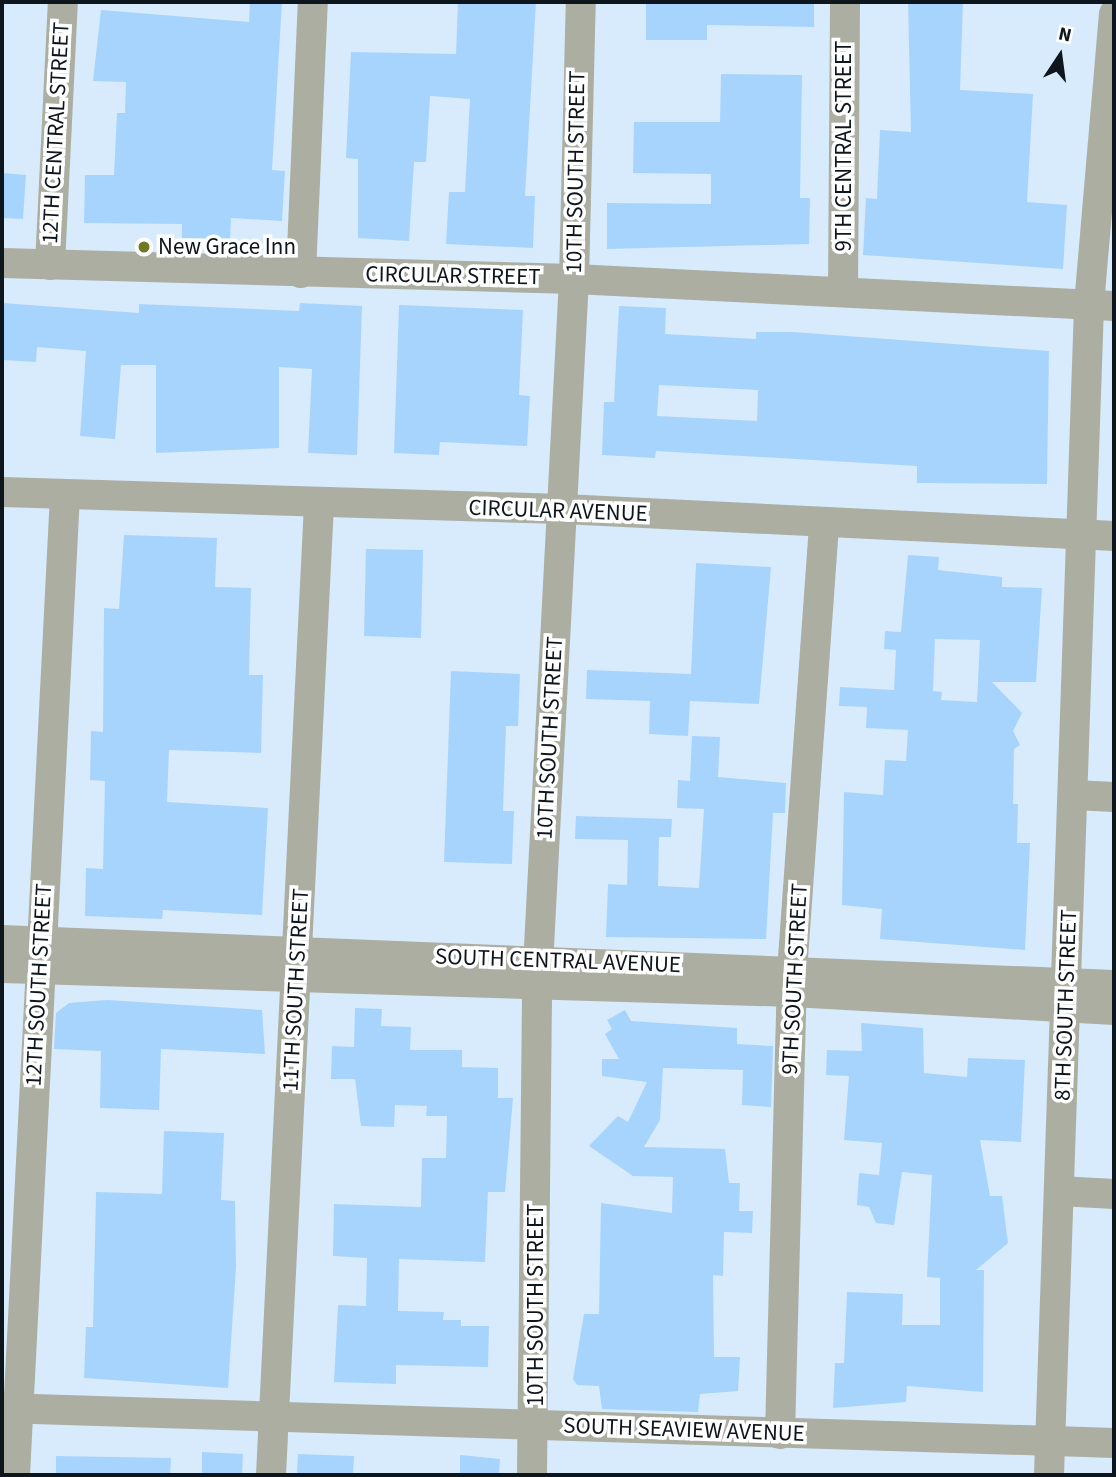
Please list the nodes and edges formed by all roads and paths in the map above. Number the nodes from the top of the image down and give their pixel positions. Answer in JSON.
{"nodes":[{"id":1,"x":63,"y":2,"type":"edge"},
{"id":2,"x":313,"y":2,"type":"edge"},
{"id":3,"x":581,"y":2,"type":"edge"},
{"id":4,"x":845,"y":2,"type":"edge"},
{"id":5,"x":1114,"y":14,"type":"edge"},
{"id":6,"x":2,"y":262,"type":"edge"},
{"id":7,"x":50,"y":265,"type":"junction"},
{"id":8,"x":301,"y":273,"type":"junction"},
{"id":9,"x":574,"y":279,"type":"junction"},
{"id":10,"x":843,"y":291,"type":"junction"},
{"id":11,"x":1102,"y":305,"type":"edge"},
{"id":12,"x":2,"y":492,"type":"edge"},
{"id":13,"x":65,"y":495,"type":"junction"},
{"id":14,"x":319,"y":505,"type":"junction"},
{"id":15,"x":563,"y":509,"type":"junction"},
{"id":16,"x":824,"y":525,"type":"junction"},
{"id":17,"x":1084,"y":535,"type":"junction"},
{"id":18,"x":1114,"y":536,"type":"edge"},
{"id":19,"x":1074,"y":795,"type":"junction"},
{"id":20,"x":1114,"y":797,"type":"edge"},
{"id":21,"x":2,"y":940,"type":"edge"},
{"id":22,"x":41,"y":956,"type":"junction"},
{"id":23,"x":297,"y":966,"type":"junction"},
{"id":24,"x":2,"y":968,"type":"edge"},
{"id":25,"x":538,"y":971,"type":"junction"},
{"id":26,"x":792,"y":982,"type":"junction"},
{"id":27,"x":1114,"y":985,"type":"edge"},
{"id":28,"x":1067,"y":995,"type":"junction"},
{"id":29,"x":1114,"y":1010,"type":"edge"},
{"id":30,"x":1059,"y":1191,"type":"junction"},
{"id":31,"x":1114,"y":1194,"type":"edge"},
{"id":32,"x":9,"y":1408,"type":"edge"},
{"id":33,"x":273,"y":1420,"type":"junction"},
{"id":34,"x":536,"y":1424,"type":"junction"},
{"id":35,"x":780,"y":1434,"type":"junction"},
{"id":36,"x":1050,"y":1441,"type":"junction"},
{"id":37,"x":1114,"y":1443,"type":"edge"},
{"id":38,"x":15,"y":1475,"type":"edge"},
{"id":39,"x":271,"y":1475,"type":"edge"},
{"id":40,"x":532,"y":1475,"type":"edge"},
{"id":41,"x":1049,"y":1475,"type":"edge"}],
"edges":[{"from":1,"to":7,"type":"street","name":"12TH CENTRAL STREET"},
{"from":2,"to":8,"type":"street"},
{"from":3,"to":9,"type":"street","name":"10TH SOUTH STREET"},
{"from":4,"to":10,"type":"street","name":"9TH CENTRAL STREET"},
{"from":5,"to":11,"type":"street"},
{"from":6,"to":7,"type":"street","name":"CIRCULAR STREET"},
{"from":7,"to":8,"type":"street","name":"CIRCULAR STREET"},
{"from":8,"to":9,"type":"street","name":"CIRCULAR STREET"},
{"from":9,"to":10,"type":"street","name":"CIRCULAR STREET"},
{"from":9,"to":15,"type":"street","name":"10TH SOUTH STREET"},
{"from":10,"to":11,"type":"street","name":"CIRCULAR STREET"},
{"from":11,"to":17,"type":"street","name":"8TH SOUTH STREET"},
{"from":12,"to":13,"type":"street","name":"CIRCULAR AVENUE"},
{"from":13,"to":14,"type":"street","name":"CIRCULAR AVENUE"},
{"from":13,"to":22,"type":"street","name":"12TH SOUTH STREET"},
{"from":14,"to":15,"type":"street","name":"CIRCULAR AVENUE"},
{"from":14,"to":23,"type":"street","name":"11TH SOUTH STREET"},
{"from":15,"to":16,"type":"street","name":"CIRCULAR AVENUE"},
{"from":15,"to":25,"type":"street","name":"10TH SOUTH STREET"},
{"from":16,"to":17,"type":"street","name":"CIRCULAR AVENUE"},
{"from":16,"to":26,"type":"street","name":"9TH SOUTH STREET"},
{"from":17,"to":18,"type":"street","name":"CIRCULAR AVENUE"},
{"from":17,"to":19,"type":"street","name":"8TH SOUTH STREET"},
{"from":19,"to":20,"type":"street"},
{"from":19,"to":28,"type":"street","name":"8TH SOUTH STREET"},
{"from":21,"to":22,"type":"street","name":"SOUTH CENTRAL AVENUE"},
{"from":22,"to":23,"type":"street","name":"SOUTH CENTRAL AVENUE"},
{"from":22,"to":24,"type":"street"},
{"from":22,"to":32,"type":"street","name":"12TH SOUTH STREET"},
{"from":23,"to":25,"type":"street","name":"SOUTH CENTRAL AVENUE"},
{"from":23,"to":33,"type":"street","name":"11TH SOUTH STREET"},
{"from":25,"to":26,"type":"street","name":"SOUTH CENTRAL AVENUE"},
{"from":25,"to":34,"type":"street","name":"10TH SOUTH STREET"},
{"from":26,"to":28,"type":"street","name":"SOUTH CENTRAL AVENUE"},
{"from":26,"to":35,"type":"street","name":"9TH SOUTH STREET"},
{"from":27,"to":28,"type":"street","name":"SOUTH CENTRAL AVENUE"},
{"from":28,"to":29,"type":"street"},
{"from":28,"to":30,"type":"street","name":"8TH SOUTH STREET"},
{"from":30,"to":31,"type":"street"},
{"from":30,"to":36,"type":"street","name":"8TH SOUTH STREET"},
{"from":32,"to":33,"type":"street","name":"SOUTH SEAVIEW AVENUE"},
{"from":32,"to":38,"type":"street","name":"12TH SOUTH STREET"},
{"from":33,"to":34,"type":"street","name":"SOUTH SEAVIEW AVENUE"},
{"from":33,"to":39,"type":"street","name":"11TH SOUTH STREET"},
{"from":34,"to":35,"type":"street","name":"SOUTH SEAVIEW AVENUE"},
{"from":34,"to":40,"type":"street","name":"10TH SOUTH STREET"},
{"from":35,"to":36,"type":"street","name":"SOUTH SEAVIEW AVENUE"},
{"from":36,"to":37,"type":"street","name":"SOUTH SEAVIEW AVENUE"},
{"from":36,"to":41,"type":"street","name":"8TH SOUTH STREET"}]}
